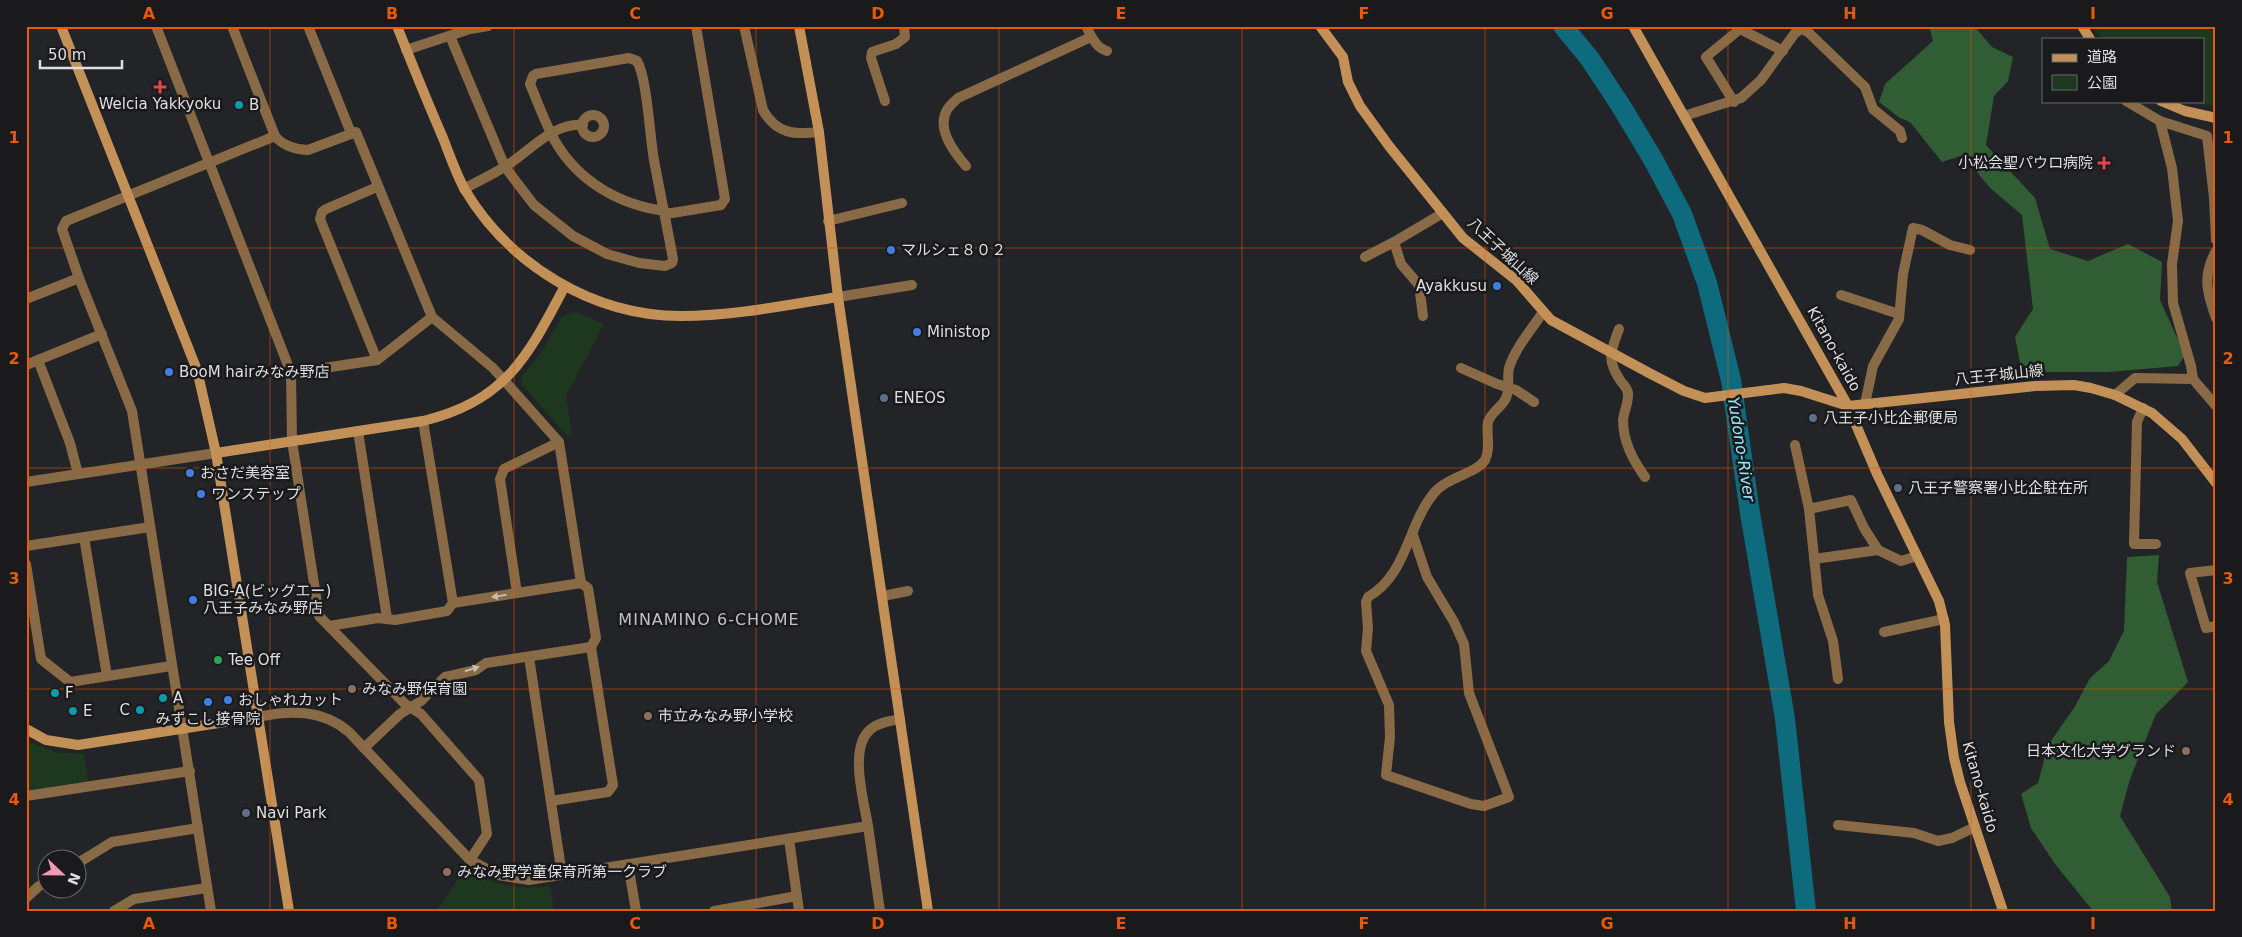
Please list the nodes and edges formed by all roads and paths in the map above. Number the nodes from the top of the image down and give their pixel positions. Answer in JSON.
{"nodes":[{"id":1,"x":61,"y":26,"type":"edge"},
{"id":2,"x":156,"y":26,"type":"edge"},
{"id":3,"x":232,"y":26,"type":"edge"},
{"id":4,"x":308,"y":26,"type":"edge"},
{"id":5,"x":397,"y":26,"type":"edge"},
{"id":6,"x":488,"y":26,"type":"edge"},
{"id":7,"x":696,"y":26,"type":"edge"},
{"id":8,"x":744,"y":26,"type":"edge"},
{"id":9,"x":799,"y":26,"type":"edge"},
{"id":10,"x":904,"y":26,"type":"edge"},
{"id":11,"x":1086,"y":26,"type":"edge"},
{"id":12,"x":1320,"y":26,"type":"edge"},
{"id":13,"x":1633,"y":26,"type":"edge"},
{"id":14,"x":2082,"y":26,"type":"edge"},
{"id":15,"x":450,"y":36,"type":"junction"},
{"id":16,"x":1091,"y":36,"type":"junction"},
{"id":17,"x":2089,"y":38,"type":"edge"},
{"id":18,"x":406,"y":50,"type":"junction"},
{"id":19,"x":1783,"y":51,"type":"junction"},
{"id":20,"x":1108,"y":52,"type":"dead end"},
{"id":21,"x":885,"y":101,"type":"dead end"},
{"id":22,"x":1734,"y":102,"type":"junction"},
{"id":23,"x":2128,"y":102,"type":"edge"},
{"id":24,"x":2163,"y":102,"type":"edge"},
{"id":25,"x":1684,"y":116,"type":"junction"},
{"id":26,"x":2216,"y":118,"type":"edge"},
{"id":27,"x":2160,"y":121,"type":"junction"},
{"id":28,"x":583,"y":125,"type":"dead end"},
{"id":29,"x":819,"y":132,"type":"junction"},
{"id":30,"x":351,"y":133,"type":"junction"},
{"id":31,"x":551,"y":134,"type":"junction"},
{"id":32,"x":275,"y":136,"type":"junction"},
{"id":33,"x":1902,"y":138,"type":"dead end"},
{"id":34,"x":209,"y":163,"type":"junction"},
{"id":35,"x":966,"y":166,"type":"dead end"},
{"id":36,"x":505,"y":167,"type":"junction"},
{"id":37,"x":377,"y":187,"type":"junction"},
{"id":38,"x":464,"y":189,"type":"junction"},
{"id":39,"x":129,"y":196,"type":"junction"},
{"id":40,"x":902,"y":203,"type":"dead end"},
{"id":41,"x":665,"y":213,"type":"junction"},
{"id":42,"x":1443,"y":213,"type":"junction"},
{"id":43,"x":828,"y":221,"type":"junction"},
{"id":44,"x":2216,"y":240,"type":"edge"},
{"id":45,"x":1394,"y":242,"type":"junction"},
{"id":46,"x":1970,"y":250,"type":"dead end"},
{"id":47,"x":2216,"y":251,"type":"edge"},
{"id":48,"x":1365,"y":257,"type":"dead end"},
{"id":49,"x":79,"y":278,"type":"junction"},
{"id":50,"x":912,"y":285,"type":"dead end"},
{"id":51,"x":565,"y":286,"type":"junction"},
{"id":52,"x":1841,"y":294,"type":"dead end"},
{"id":53,"x":838,"y":296,"type":"junction"},
{"id":54,"x":26,"y":299,"type":"edge"},
{"id":55,"x":1543,"y":312,"type":"junction"},
{"id":56,"x":1899,"y":314,"type":"junction"},
{"id":57,"x":432,"y":316,"type":"junction"},
{"id":58,"x":1423,"y":316,"type":"dead end"},
{"id":59,"x":2216,"y":318,"type":"edge"},
{"id":60,"x":1619,"y":330,"type":"dead end"},
{"id":61,"x":102,"y":334,"type":"junction"},
{"id":62,"x":1610,"y":354,"type":"junction"},
{"id":63,"x":38,"y":360,"type":"junction"},
{"id":64,"x":377,"y":360,"type":"junction"},
{"id":65,"x":26,"y":365,"type":"edge"},
{"id":66,"x":1461,"y":368,"type":"dead end"},
{"id":67,"x":291,"y":373,"type":"junction"},
{"id":68,"x":2193,"y":379,"type":"junction"},
{"id":69,"x":504,"y":380,"type":"junction"},
{"id":70,"x":1508,"y":388,"type":"junction"},
{"id":71,"x":2115,"y":395,"type":"junction"},
{"id":72,"x":1534,"y":402,"type":"dead end"},
{"id":73,"x":1865,"y":404,"type":"junction"},
{"id":74,"x":1848,"y":406,"type":"junction"},
{"id":75,"x":2216,"y":406,"type":"edge"},
{"id":76,"x":2143,"y":408,"type":"junction"},
{"id":77,"x":423,"y":421,"type":"junction"},
{"id":78,"x":358,"y":431,"type":"junction"},
{"id":79,"x":292,"y":442,"type":"junction"},
{"id":80,"x":559,"y":442,"type":"junction"},
{"id":81,"x":1795,"y":445,"type":"dead end"},
{"id":82,"x":216,"y":453,"type":"junction"},
{"id":83,"x":140,"y":464,"type":"junction"},
{"id":84,"x":78,"y":474,"type":"junction"},
{"id":85,"x":1645,"y":477,"type":"dead end"},
{"id":86,"x":26,"y":482,"type":"edge"},
{"id":87,"x":2216,"y":483,"type":"edge"},
{"id":88,"x":1809,"y":509,"type":"junction"},
{"id":89,"x":150,"y":527,"type":"junction"},
{"id":90,"x":1413,"y":535,"type":"junction"},
{"id":91,"x":84,"y":537,"type":"junction"},
{"id":92,"x":2156,"y":544,"type":"dead end"},
{"id":93,"x":26,"y":546,"type":"edge"},
{"id":94,"x":1878,"y":550,"type":"junction"},
{"id":95,"x":1917,"y":556,"type":"junction"},
{"id":96,"x":1814,"y":559,"type":"junction"},
{"id":97,"x":26,"y":564,"type":"edge"},
{"id":98,"x":2216,"y":570,"type":"edge"},
{"id":99,"x":581,"y":583,"type":"junction"},
{"id":100,"x":908,"y":591,"type":"dead end"},
{"id":101,"x":517,"y":593,"type":"junction"},
{"id":102,"x":29,"y":595,"type":"edge"},
{"id":103,"x":883,"y":596,"type":"junction"},
{"id":104,"x":453,"y":603,"type":"junction"},
{"id":105,"x":387,"y":618,"type":"junction"},
{"id":106,"x":1944,"y":619,"type":"junction"},
{"id":107,"x":329,"y":626,"type":"junction"},
{"id":108,"x":2216,"y":626,"type":"edge"},
{"id":109,"x":1884,"y":632,"type":"dead end"},
{"id":110,"x":591,"y":647,"type":"junction"},
{"id":111,"x":529,"y":657,"type":"junction"},
{"id":112,"x":171,"y":666,"type":"junction"},
{"id":113,"x":107,"y":676,"type":"junction"},
{"id":114,"x":1838,"y":679,"type":"dead end"},
{"id":115,"x":410,"y":707,"type":"junction"},
{"id":116,"x":257,"y":717,"type":"junction"},
{"id":117,"x":900,"y":719,"type":"junction"},
{"id":118,"x":183,"y":728,"type":"junction"},
{"id":119,"x":26,"y":729,"type":"edge"},
{"id":120,"x":364,"y":748,"type":"junction"},
{"id":121,"x":190,"y":771,"type":"junction"},
{"id":122,"x":26,"y":796,"type":"edge"},
{"id":123,"x":551,"y":802,"type":"junction"},
{"id":124,"x":1838,"y":824,"type":"dead end"},
{"id":125,"x":868,"y":826,"type":"junction"},
{"id":126,"x":198,"y":828,"type":"junction"},
{"id":127,"x":1975,"y":828,"type":"junction"},
{"id":128,"x":789,"y":838,"type":"junction"},
{"id":129,"x":88,"y":858,"type":"edge"},
{"id":130,"x":470,"y":860,"type":"junction"},
{"id":131,"x":628,"y":864,"type":"junction"},
{"id":132,"x":562,"y":875,"type":"junction"},
{"id":133,"x":38,"y":886,"type":"edge"},
{"id":134,"x":207,"y":888,"type":"junction"},
{"id":135,"x":797,"y":896,"type":"junction"},
{"id":136,"x":26,"y":898,"type":"edge"},
{"id":137,"x":114,"y":911,"type":"edge"},
{"id":138,"x":211,"y":911,"type":"edge"},
{"id":139,"x":289,"y":911,"type":"edge"},
{"id":140,"x":636,"y":911,"type":"edge"},
{"id":141,"x":714,"y":911,"type":"edge"},
{"id":142,"x":799,"y":911,"type":"edge"},
{"id":143,"x":880,"y":911,"type":"edge"},
{"id":144,"x":928,"y":911,"type":"edge"},
{"id":145,"x":2003,"y":911,"type":"edge"}],
"edges":[{"from":1,"to":39,"type":"street"},
{"from":2,"to":34,"type":"street"},
{"from":3,"to":32,"type":"street"},
{"from":4,"to":30,"type":"street"},
{"from":5,"to":18,"type":"street"},
{"from":6,"to":15,"type":"street"},
{"from":7,"to":41,"type":"street"},
{"from":8,"to":29,"type":"street"},
{"from":9,"to":29,"type":"street"},
{"from":10,"to":21,"type":"street"},
{"from":11,"to":16,"type":"street"},
{"from":12,"to":42,"type":"street","name":"八王子城山線"},
{"from":13,"to":25,"type":"street","name":"Kitano-kaido"},
{"from":14,"to":17,"type":"street"},
{"from":15,"to":18,"type":"street"},
{"from":15,"to":36,"type":"street"},
{"from":16,"to":20,"type":"street"},
{"from":16,"to":35,"type":"street"},
{"from":18,"to":38,"type":"street"},
{"from":19,"to":22,"type":"street"},
{"from":19,"to":22,"type":"street"},
{"from":19,"to":33,"type":"street"},
{"from":22,"to":25,"type":"street"},
{"from":23,"to":27,"type":"street"},
{"from":24,"to":26,"type":"street"},
{"from":25,"to":74,"type":"street","name":"Kitano-kaido"},
{"from":27,"to":44,"type":"street"},
{"from":27,"to":68,"type":"street"},
{"from":28,"to":31,"type":"street"},
{"from":29,"to":43,"type":"street"},
{"from":30,"to":32,"type":"street"},
{"from":30,"to":37,"type":"street"},
{"from":31,"to":36,"type":"street"},
{"from":31,"to":41,"type":"street"},
{"from":31,"to":41,"type":"street"},
{"from":32,"to":34,"type":"street"},
{"from":34,"to":39,"type":"street"},
{"from":34,"to":67,"type":"street"},
{"from":36,"to":38,"type":"street"},
{"from":36,"to":41,"type":"street"},
{"from":37,"to":57,"type":"street"},
{"from":37,"to":64,"type":"street"},
{"from":38,"to":51,"type":"street"},
{"from":39,"to":49,"type":"street"},
{"from":39,"to":82,"type":"street"},
{"from":40,"to":43,"type":"street"},
{"from":42,"to":45,"type":"street"},
{"from":42,"to":55,"type":"street","name":"八王子城山線"},
{"from":43,"to":53,"type":"street"},
{"from":45,"to":48,"type":"street"},
{"from":45,"to":58,"type":"street"},
{"from":46,"to":56,"type":"street"},
{"from":47,"to":59,"type":"street"},
{"from":49,"to":54,"type":"street"},
{"from":49,"to":61,"type":"street"},
{"from":50,"to":53,"type":"street"},
{"from":51,"to":53,"type":"street"},
{"from":51,"to":69,"type":"street"},
{"from":52,"to":56,"type":"street"},
{"from":53,"to":103,"type":"street"},
{"from":55,"to":62,"type":"street","name":"八王子城山線"},
{"from":55,"to":70,"type":"street"},
{"from":56,"to":73,"type":"street"},
{"from":57,"to":64,"type":"street"},
{"from":57,"to":69,"type":"street"},
{"from":60,"to":62,"type":"street"},
{"from":61,"to":63,"type":"street"},
{"from":61,"to":83,"type":"street"},
{"from":62,"to":74,"type":"street","name":"八王子城山線"},
{"from":62,"to":85,"type":"street"},
{"from":63,"to":65,"type":"street"},
{"from":63,"to":84,"type":"street"},
{"from":64,"to":67,"type":"street"},
{"from":66,"to":70,"type":"street"},
{"from":67,"to":79,"type":"street"},
{"from":68,"to":71,"type":"street"},
{"from":68,"to":75,"type":"street"},
{"from":69,"to":77,"type":"street"},
{"from":69,"to":80,"type":"street"},
{"from":70,"to":72,"type":"street"},
{"from":70,"to":90,"type":"street"},
{"from":71,"to":73,"type":"street","name":"八王子城山線"},
{"from":71,"to":76,"type":"street","name":"八王子城山線"},
{"from":73,"to":74,"type":"street","name":"八王子城山線"},
{"from":74,"to":95,"type":"street","name":"Kitano-kaido"},
{"from":76,"to":87,"type":"street","name":"八王子城山線"},
{"from":76,"to":92,"type":"street"},
{"from":77,"to":78,"type":"street"},
{"from":77,"to":104,"type":"street"},
{"from":78,"to":79,"type":"street"},
{"from":78,"to":105,"type":"street"},
{"from":79,"to":82,"type":"street"},
{"from":79,"to":107,"type":"street"},
{"from":80,"to":99,"type":"street"},
{"from":80,"to":101,"type":"street"},
{"from":81,"to":88,"type":"street"},
{"from":82,"to":83,"type":"street"},
{"from":82,"to":116,"type":"street"},
{"from":83,"to":84,"type":"street"},
{"from":83,"to":89,"type":"street"},
{"from":84,"to":86,"type":"street"},
{"from":88,"to":94,"type":"street"},
{"from":88,"to":96,"type":"street"},
{"from":89,"to":91,"type":"street"},
{"from":89,"to":112,"type":"street"},
{"from":90,"to":90,"type":"street"},
{"from":91,"to":93,"type":"street"},
{"from":91,"to":113,"type":"street"},
{"from":94,"to":95,"type":"street"},
{"from":94,"to":96,"type":"street"},
{"from":95,"to":106,"type":"street","name":"Kitano-kaido"},
{"from":96,"to":114,"type":"street"},
{"from":97,"to":102,"type":"street"},
{"from":98,"to":108,"type":"street"},
{"from":99,"to":101,"type":"street"},
{"from":99,"to":110,"type":"street"},
{"from":100,"to":103,"type":"street"},
{"from":101,"to":104,"type":"street","one_way":true},
{"from":102,"to":113,"type":"street"},
{"from":103,"to":117,"type":"street"},
{"from":104,"to":105,"type":"street"},
{"from":105,"to":107,"type":"street"},
{"from":106,"to":109,"type":"street"},
{"from":106,"to":127,"type":"street","name":"Kitano-kaido"},
{"from":107,"to":115,"type":"street"},
{"from":110,"to":111,"type":"street"},
{"from":110,"to":123,"type":"street"},
{"from":115,"to":111,"type":"street","one_way":true},
{"from":111,"to":123,"type":"street"},
{"from":112,"to":113,"type":"street"},
{"from":112,"to":118,"type":"street"},
{"from":115,"to":120,"type":"street"},
{"from":115,"to":130,"type":"street"},
{"from":116,"to":118,"type":"street"},
{"from":116,"to":120,"type":"street"},
{"from":116,"to":139,"type":"street"},
{"from":117,"to":125,"type":"street"},
{"from":117,"to":144,"type":"street"},
{"from":118,"to":119,"type":"street"},
{"from":118,"to":121,"type":"street"},
{"from":120,"to":130,"type":"street"},
{"from":121,"to":122,"type":"street"},
{"from":121,"to":126,"type":"street"},
{"from":123,"to":132,"type":"street"},
{"from":124,"to":127,"type":"street"},
{"from":125,"to":128,"type":"street"},
{"from":125,"to":143,"type":"street"},
{"from":126,"to":129,"type":"street"},
{"from":126,"to":134,"type":"street"},
{"from":127,"to":145,"type":"street","name":"Kitano-kaido"},
{"from":128,"to":131,"type":"street"},
{"from":128,"to":135,"type":"street"},
{"from":130,"to":132,"type":"street"},
{"from":131,"to":132,"type":"street"},
{"from":131,"to":140,"type":"street"},
{"from":133,"to":136,"type":"street"},
{"from":134,"to":137,"type":"street"},
{"from":134,"to":138,"type":"street"},
{"from":135,"to":141,"type":"street"},
{"from":135,"to":142,"type":"street"}]}
